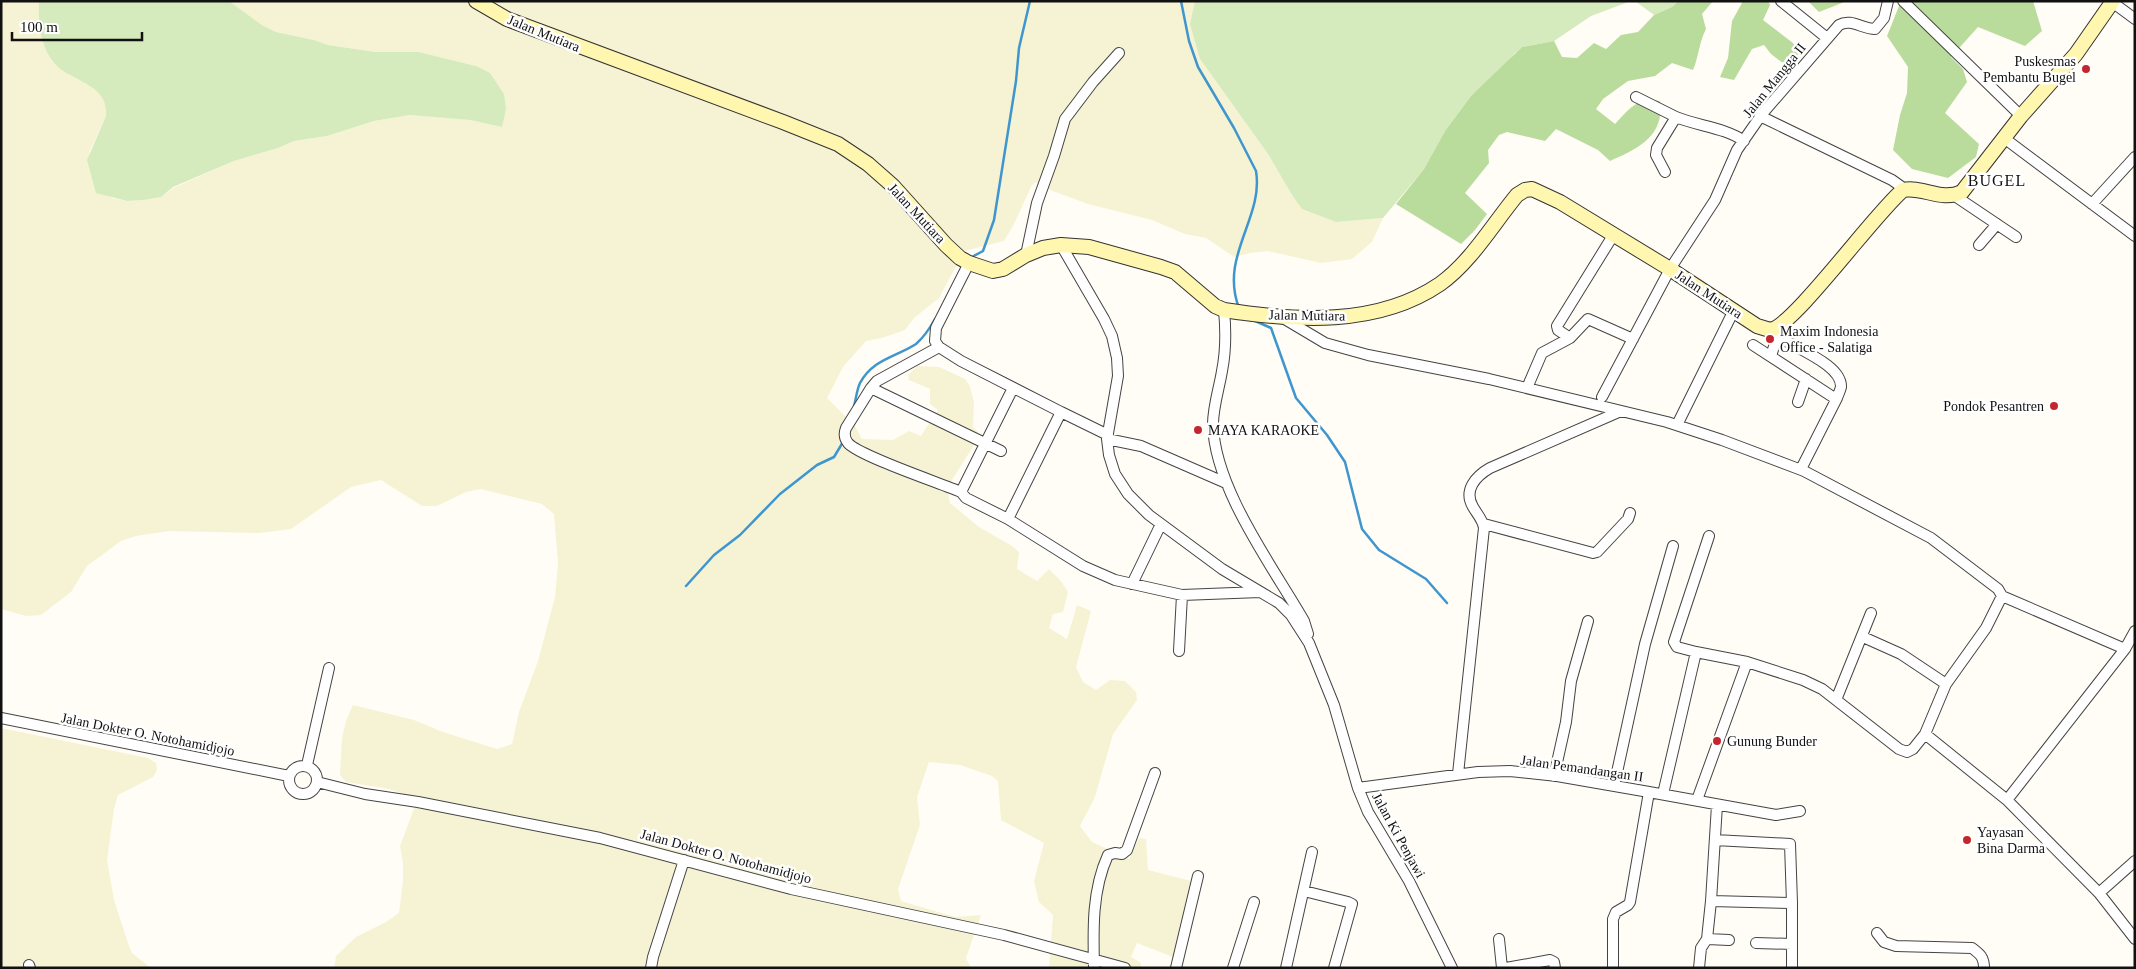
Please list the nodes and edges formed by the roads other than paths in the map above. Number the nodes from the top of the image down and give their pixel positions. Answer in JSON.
{"nodes":[{"id":1,"x":476,"y":1,"type":"edge"},
{"id":2,"x":1781,"y":1,"type":"edge"},
{"id":3,"x":1888,"y":1,"type":"edge"},
{"id":4,"x":1903,"y":1,"type":"edge"},
{"id":5,"x":2113,"y":1,"type":"edge"},
{"id":6,"x":2135,"y":19,"type":"edge"},
{"id":7,"x":1827,"y":38,"type":"junction"},
{"id":8,"x":1119,"y":53,"type":"dead end"},
{"id":9,"x":1636,"y":97,"type":"dead end"},
{"id":10,"x":1760,"y":116,"type":"junction"},
{"id":11,"x":2021,"y":116,"type":"junction"},
{"id":12,"x":1676,"y":117,"type":"junction"},
{"id":13,"x":2004,"y":138,"type":"junction"},
{"id":14,"x":1744,"y":140,"type":"junction"},
{"id":15,"x":2135,"y":157,"type":"edge"},
{"id":16,"x":1665,"y":172,"type":"dead end"},
{"id":17,"x":1906,"y":190,"type":"junction"},
{"id":18,"x":1955,"y":196,"type":"junction"},
{"id":19,"x":2092,"y":204,"type":"junction"},
{"id":20,"x":1997,"y":224,"type":"junction"},
{"id":21,"x":1614,"y":234,"type":"junction"},
{"id":22,"x":2135,"y":236,"type":"edge"},
{"id":23,"x":2016,"y":237,"type":"dead end"},
{"id":24,"x":1061,"y":245,"type":"junction"},
{"id":25,"x":1979,"y":245,"type":"dead end"},
{"id":26,"x":1026,"y":255,"type":"junction"},
{"id":27,"x":968,"y":262,"type":"junction"},
{"id":28,"x":1670,"y":269,"type":"junction"},
{"id":29,"x":1224,"y":310,"type":"junction"},
{"id":30,"x":1734,"y":310,"type":"junction"},
{"id":31,"x":1281,"y":317,"type":"junction"},
{"id":32,"x":1774,"y":333,"type":"junction"},
{"id":33,"x":1570,"y":338,"type":"junction"},
{"id":34,"x":1633,"y":339,"type":"junction"},
{"id":35,"x":1753,"y":345,"type":"dead end"},
{"id":36,"x":939,"y":347,"type":"junction"},
{"id":37,"x":1771,"y":356,"type":"junction"},
{"id":38,"x":1806,"y":379,"type":"junction"},
{"id":39,"x":872,"y":388,"type":"junction"},
{"id":40,"x":1013,"y":388,"type":"junction"},
{"id":41,"x":1526,"y":388,"type":"junction"},
{"id":42,"x":1602,"y":397,"type":"dead end"},
{"id":43,"x":1836,"y":399,"type":"junction"},
{"id":44,"x":1798,"y":402,"type":"dead end"},
{"id":45,"x":1621,"y":411,"type":"junction"},
{"id":46,"x":1061,"y":412,"type":"junction"},
{"id":47,"x":1677,"y":425,"type":"junction"},
{"id":48,"x":1108,"y":437,"type":"junction"},
{"id":49,"x":986,"y":443,"type":"junction"},
{"id":50,"x":1001,"y":450,"type":"dead end"},
{"id":51,"x":1801,"y":469,"type":"junction"},
{"id":52,"x":1226,"y":483,"type":"junction"},
{"id":53,"x":961,"y":492,"type":"junction"},
{"id":54,"x":1630,"y":513,"type":"dead end"},
{"id":55,"x":1008,"y":519,"type":"junction"},
{"id":56,"x":1161,"y":524,"type":"junction"},
{"id":57,"x":1484,"y":524,"type":"junction"},
{"id":58,"x":1709,"y":536,"type":"dead end"},
{"id":59,"x":1672,"y":546,"type":"dead end"},
{"id":60,"x":1132,"y":584,"type":"junction"},
{"id":61,"x":1261,"y":592,"type":"junction"},
{"id":62,"x":1182,"y":595,"type":"junction"},
{"id":63,"x":2002,"y":596,"type":"junction"},
{"id":64,"x":1872,"y":613,"type":"dead end"},
{"id":65,"x":1588,"y":622,"type":"dead end"},
{"id":66,"x":2135,"y":631,"type":"edge"},
{"id":67,"x":1863,"y":637,"type":"junction"},
{"id":68,"x":1309,"y":643,"type":"junction"},
{"id":69,"x":2125,"y":649,"type":"junction"},
{"id":70,"x":1179,"y":651,"type":"dead end"},
{"id":71,"x":1696,"y":652,"type":"junction"},
{"id":72,"x":1748,"y":662,"type":"junction"},
{"id":73,"x":329,"y":668,"type":"dead end"},
{"id":74,"x":1946,"y":684,"type":"junction"},
{"id":75,"x":1836,"y":700,"type":"junction"},
{"id":76,"x":1,"y":718,"type":"edge"},
{"id":77,"x":1925,"y":734,"type":"junction"},
{"id":78,"x":307,"y":765,"type":"junction"},
{"id":79,"x":1155,"y":773,"type":"dead end"},
{"id":80,"x":1458,"y":774,"type":"junction"},
{"id":81,"x":290,"y":776,"type":"junction"},
{"id":82,"x":1554,"y":776,"type":"junction"},
{"id":83,"x":317,"y":782,"type":"junction"},
{"id":84,"x":1614,"y":786,"type":"junction"},
{"id":85,"x":1358,"y":788,"type":"junction"},
{"id":86,"x":1649,"y":792,"type":"junction"},
{"id":87,"x":1663,"y":794,"type":"junction"},
{"id":88,"x":1697,"y":800,"type":"junction"},
{"id":89,"x":2007,"y":800,"type":"junction"},
{"id":90,"x":1717,"y":805,"type":"junction"},
{"id":91,"x":1800,"y":811,"type":"dead end"},
{"id":92,"x":1715,"y":840,"type":"junction"},
{"id":93,"x":1312,"y":852,"type":"dead end"},
{"id":94,"x":684,"y":860,"type":"junction"},
{"id":95,"x":2135,"y":861,"type":"edge"},
{"id":96,"x":1198,"y":876,"type":"dead end"},
{"id":97,"x":1304,"y":891,"type":"junction"},
{"id":98,"x":2099,"y":893,"type":"junction"},
{"id":99,"x":1711,"y":901,"type":"junction"},
{"id":100,"x":1254,"y":902,"type":"dead end"},
{"id":101,"x":1792,"y":903,"type":"junction"},
{"id":102,"x":1877,"y":933,"type":"dead end"},
{"id":103,"x":1499,"y":938,"type":"dead end"},
{"id":104,"x":1707,"y":939,"type":"junction"},
{"id":105,"x":2135,"y":939,"type":"edge"},
{"id":106,"x":1729,"y":940,"type":"dead end"},
{"id":107,"x":1756,"y":943,"type":"dead end"},
{"id":108,"x":1792,"y":944,"type":"junction"},
{"id":109,"x":1094,"y":964,"type":"edge"},
{"id":110,"x":651,"y":968,"type":"edge"},
{"id":111,"x":1125,"y":968,"type":"edge"},
{"id":112,"x":1176,"y":968,"type":"edge"},
{"id":113,"x":1234,"y":968,"type":"edge"},
{"id":114,"x":1286,"y":968,"type":"edge"},
{"id":115,"x":1334,"y":968,"type":"edge"},
{"id":116,"x":1452,"y":968,"type":"edge"},
{"id":117,"x":1502,"y":968,"type":"edge"},
{"id":118,"x":1506,"y":968,"type":"edge"},
{"id":119,"x":1555,"y":968,"type":"edge"},
{"id":120,"x":1613,"y":968,"type":"edge"},
{"id":121,"x":1699,"y":968,"type":"edge"},
{"id":122,"x":1792,"y":968,"type":"edge"},
{"id":123,"x":1984,"y":968,"type":"edge"}],
"edges":[{"from":1,"to":27,"type":"street","name":"Jalan Mutiara"},
{"from":2,"to":7,"type":"street"},
{"from":3,"to":7,"type":"street","name":"Jalan Mangga II"},
{"from":4,"to":11,"type":"street"},
{"from":5,"to":6,"type":"street"},
{"from":5,"to":11,"type":"street"},
{"from":7,"to":10,"type":"street","name":"Jalan Mangga II"},
{"from":8,"to":26,"type":"street"},
{"from":9,"to":12,"type":"street"},
{"from":10,"to":14,"type":"street","name":"Jalan Mangga II"},
{"from":10,"to":17,"type":"street"},
{"from":11,"to":13,"type":"street"},
{"from":12,"to":14,"type":"street"},
{"from":12,"to":16,"type":"street"},
{"from":13,"to":18,"type":"street"},
{"from":13,"to":19,"type":"street"},
{"from":14,"to":28,"type":"street","name":"Jalan Mangga II"},
{"from":15,"to":19,"type":"street"},
{"from":17,"to":18,"type":"street"},
{"from":17,"to":32,"type":"street"},
{"from":18,"to":20,"type":"street"},
{"from":19,"to":22,"type":"street"},
{"from":20,"to":23,"type":"street"},
{"from":20,"to":25,"type":"street"},
{"from":21,"to":28,"type":"street","name":"Jalan Mutiara"},
{"from":21,"to":31,"type":"street","name":"Jalan Mutiara"},
{"from":21,"to":33,"type":"street"},
{"from":24,"to":26,"type":"street","name":"Jalan Mutiara"},
{"from":24,"to":29,"type":"street","name":"Jalan Mutiara"},
{"from":24,"to":48,"type":"street"},
{"from":26,"to":27,"type":"street","name":"Jalan Mutiara"},
{"from":27,"to":36,"type":"street"},
{"from":28,"to":30,"type":"street","name":"Jalan Mutiara"},
{"from":28,"to":34,"type":"street","name":"Jalan Mangga II"},
{"from":29,"to":31,"type":"street","name":"Jalan Mutiara"},
{"from":29,"to":52,"type":"street"},
{"from":30,"to":32,"type":"street","name":"Jalan Mutiara"},
{"from":30,"to":47,"type":"street"},
{"from":31,"to":41,"type":"street"},
{"from":32,"to":37,"type":"street"},
{"from":32,"to":43,"type":"street"},
{"from":33,"to":34,"type":"street"},
{"from":33,"to":41,"type":"street"},
{"from":34,"to":42,"type":"street","name":"Jalan Mangga II"},
{"from":35,"to":37,"type":"street"},
{"from":36,"to":39,"type":"street"},
{"from":36,"to":40,"type":"street"},
{"from":37,"to":38,"type":"street"},
{"from":38,"to":43,"type":"street"},
{"from":38,"to":44,"type":"street"},
{"from":39,"to":49,"type":"street"},
{"from":39,"to":53,"type":"street"},
{"from":40,"to":46,"type":"street"},
{"from":40,"to":49,"type":"street"},
{"from":41,"to":45,"type":"street"},
{"from":43,"to":51,"type":"street"},
{"from":45,"to":47,"type":"street"},
{"from":45,"to":57,"type":"street"},
{"from":46,"to":48,"type":"street"},
{"from":46,"to":55,"type":"street"},
{"from":47,"to":51,"type":"street"},
{"from":48,"to":52,"type":"street"},
{"from":48,"to":56,"type":"street"},
{"from":49,"to":50,"type":"street"},
{"from":49,"to":53,"type":"street"},
{"from":51,"to":63,"type":"street"},
{"from":52,"to":68,"type":"street"},
{"from":53,"to":55,"type":"street"},
{"from":54,"to":57,"type":"street"},
{"from":55,"to":60,"type":"street"},
{"from":56,"to":60,"type":"street"},
{"from":56,"to":61,"type":"street"},
{"from":57,"to":80,"type":"street"},
{"from":58,"to":71,"type":"street"},
{"from":59,"to":84,"type":"street"},
{"from":60,"to":62,"type":"street"},
{"from":61,"to":62,"type":"street"},
{"from":61,"to":68,"type":"street"},
{"from":62,"to":70,"type":"street"},
{"from":63,"to":69,"type":"street"},
{"from":63,"to":74,"type":"street"},
{"from":64,"to":67,"type":"street"},
{"from":65,"to":82,"type":"street"},
{"from":66,"to":69,"type":"street"},
{"from":67,"to":74,"type":"street"},
{"from":67,"to":75,"type":"street"},
{"from":68,"to":85,"type":"street","name":"Jalan Ki Penjawi"},
{"from":69,"to":89,"type":"street"},
{"from":71,"to":72,"type":"street"},
{"from":71,"to":87,"type":"street"},
{"from":72,"to":75,"type":"street"},
{"from":72,"to":88,"type":"street"},
{"from":73,"to":78,"type":"street"},
{"from":74,"to":77,"type":"street"},
{"from":75,"to":77,"type":"street"},
{"from":76,"to":81,"type":"street","name":"Jalan Dokter O. Notohamidjojo"},
{"from":77,"to":89,"type":"street"},
{"from":78,"to":81,"type":"street"},
{"from":78,"to":83,"type":"street"},
{"from":79,"to":109,"type":"street"},
{"from":80,"to":82,"type":"street","name":"Jalan Pemandangan II"},
{"from":80,"to":85,"type":"street","name":"Jalan Pemandangan II"},
{"from":81,"to":83,"type":"street"},
{"from":82,"to":84,"type":"street","name":"Jalan Pemandangan II"},
{"from":83,"to":94,"type":"street","name":"Jalan Dokter O. Notohamidjojo"},
{"from":84,"to":86,"type":"street","name":"Jalan Pemandangan II"},
{"from":85,"to":116,"type":"street","name":"Jalan Ki Penjawi"},
{"from":86,"to":87,"type":"street","name":"Jalan Pemandangan II"},
{"from":86,"to":120,"type":"street"},
{"from":87,"to":88,"type":"street","name":"Jalan Pemandangan II"},
{"from":88,"to":90,"type":"street","name":"Jalan Pemandangan II"},
{"from":89,"to":98,"type":"street"},
{"from":90,"to":91,"type":"street","name":"Jalan Pemandangan II"},
{"from":90,"to":92,"type":"street"},
{"from":92,"to":99,"type":"street"},
{"from":92,"to":101,"type":"street"},
{"from":93,"to":97,"type":"street"},
{"from":94,"to":109,"type":"street","name":"Jalan Dokter O. Notohamidjojo"},
{"from":94,"to":110,"type":"street"},
{"from":95,"to":98,"type":"street"},
{"from":96,"to":112,"type":"street"},
{"from":97,"to":114,"type":"street"},
{"from":97,"to":115,"type":"street"},
{"from":98,"to":105,"type":"street"},
{"from":99,"to":101,"type":"street"},
{"from":99,"to":104,"type":"street"},
{"from":100,"to":113,"type":"street"},
{"from":101,"to":108,"type":"street"},
{"from":102,"to":123,"type":"street"},
{"from":103,"to":117,"type":"street"},
{"from":104,"to":106,"type":"street"},
{"from":104,"to":121,"type":"street"},
{"from":107,"to":108,"type":"street"},
{"from":108,"to":122,"type":"street"},
{"from":109,"to":111,"type":"street","name":"Jalan Dokter O. Notohamidjojo"},
{"from":118,"to":119,"type":"street"}]}
